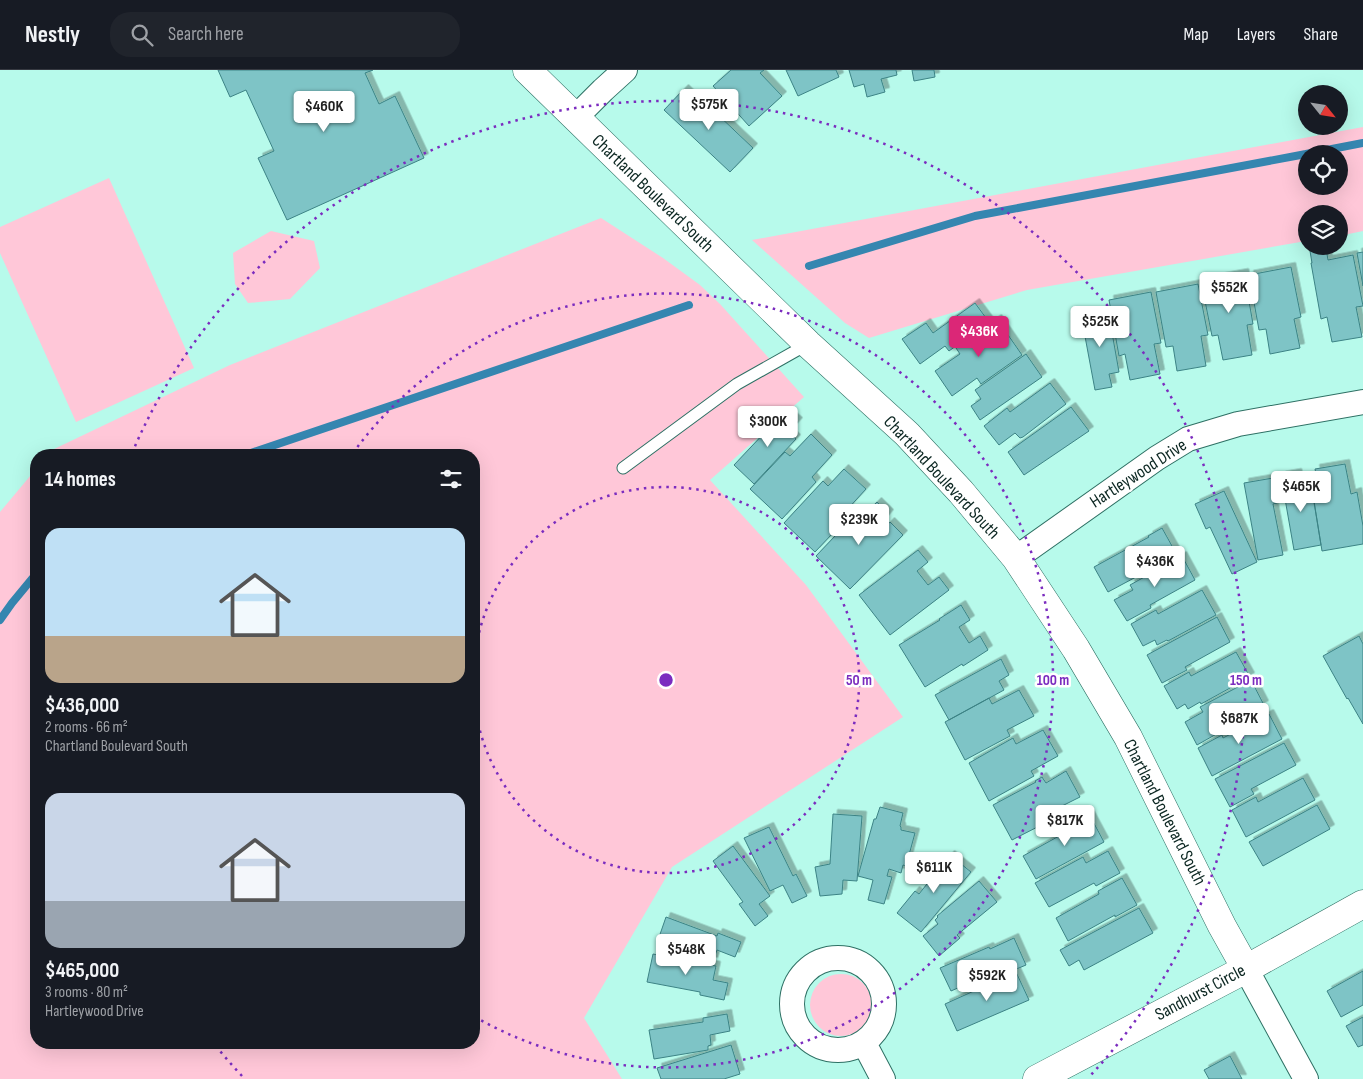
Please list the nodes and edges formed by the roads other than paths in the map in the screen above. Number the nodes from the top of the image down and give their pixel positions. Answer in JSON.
{"nodes":[{"id":1,"x":527,"y":70,"type":"edge"},
{"id":2,"x":625,"y":70,"type":"edge"},
{"id":3,"x":576,"y":117,"type":"junction"},
{"id":4,"x":808,"y":344,"type":"junction"},
{"id":5,"x":1363,"y":402,"type":"edge"},
{"id":6,"x":623,"y":468,"type":"dead end"},
{"id":7,"x":1016,"y":558,"type":"junction"},
{"id":8,"x":1363,"y":904,"type":"edge"},
{"id":9,"x":1246,"y":969,"type":"junction"},
{"id":10,"x":864,"y":1043,"type":"dead end"},
{"id":11,"x":883,"y":1079,"type":"edge"},
{"id":12,"x":1037,"y":1079,"type":"edge"},
{"id":13,"x":1306,"y":1079,"type":"edge"}],
"edges":[{"from":1,"to":3,"type":"street","name":"Chartland Boulevard South"},
{"from":2,"to":3,"type":"street"},
{"from":3,"to":4,"type":"street","name":"Chartland Boulevard South"},
{"from":4,"to":6,"type":"lane"},
{"from":4,"to":7,"type":"street","name":"Chartland Boulevard South"},
{"from":5,"to":7,"type":"street","name":"Hartleywood Drive"},
{"from":7,"to":9,"type":"street","name":"Chartland Boulevard South"},
{"from":8,"to":9,"type":"street","name":"Sandhurst Circle"},
{"from":9,"to":12,"type":"street","name":"Sandhurst Circle"},
{"from":9,"to":13,"type":"street"},
{"from":10,"to":11,"type":"street"}]}
